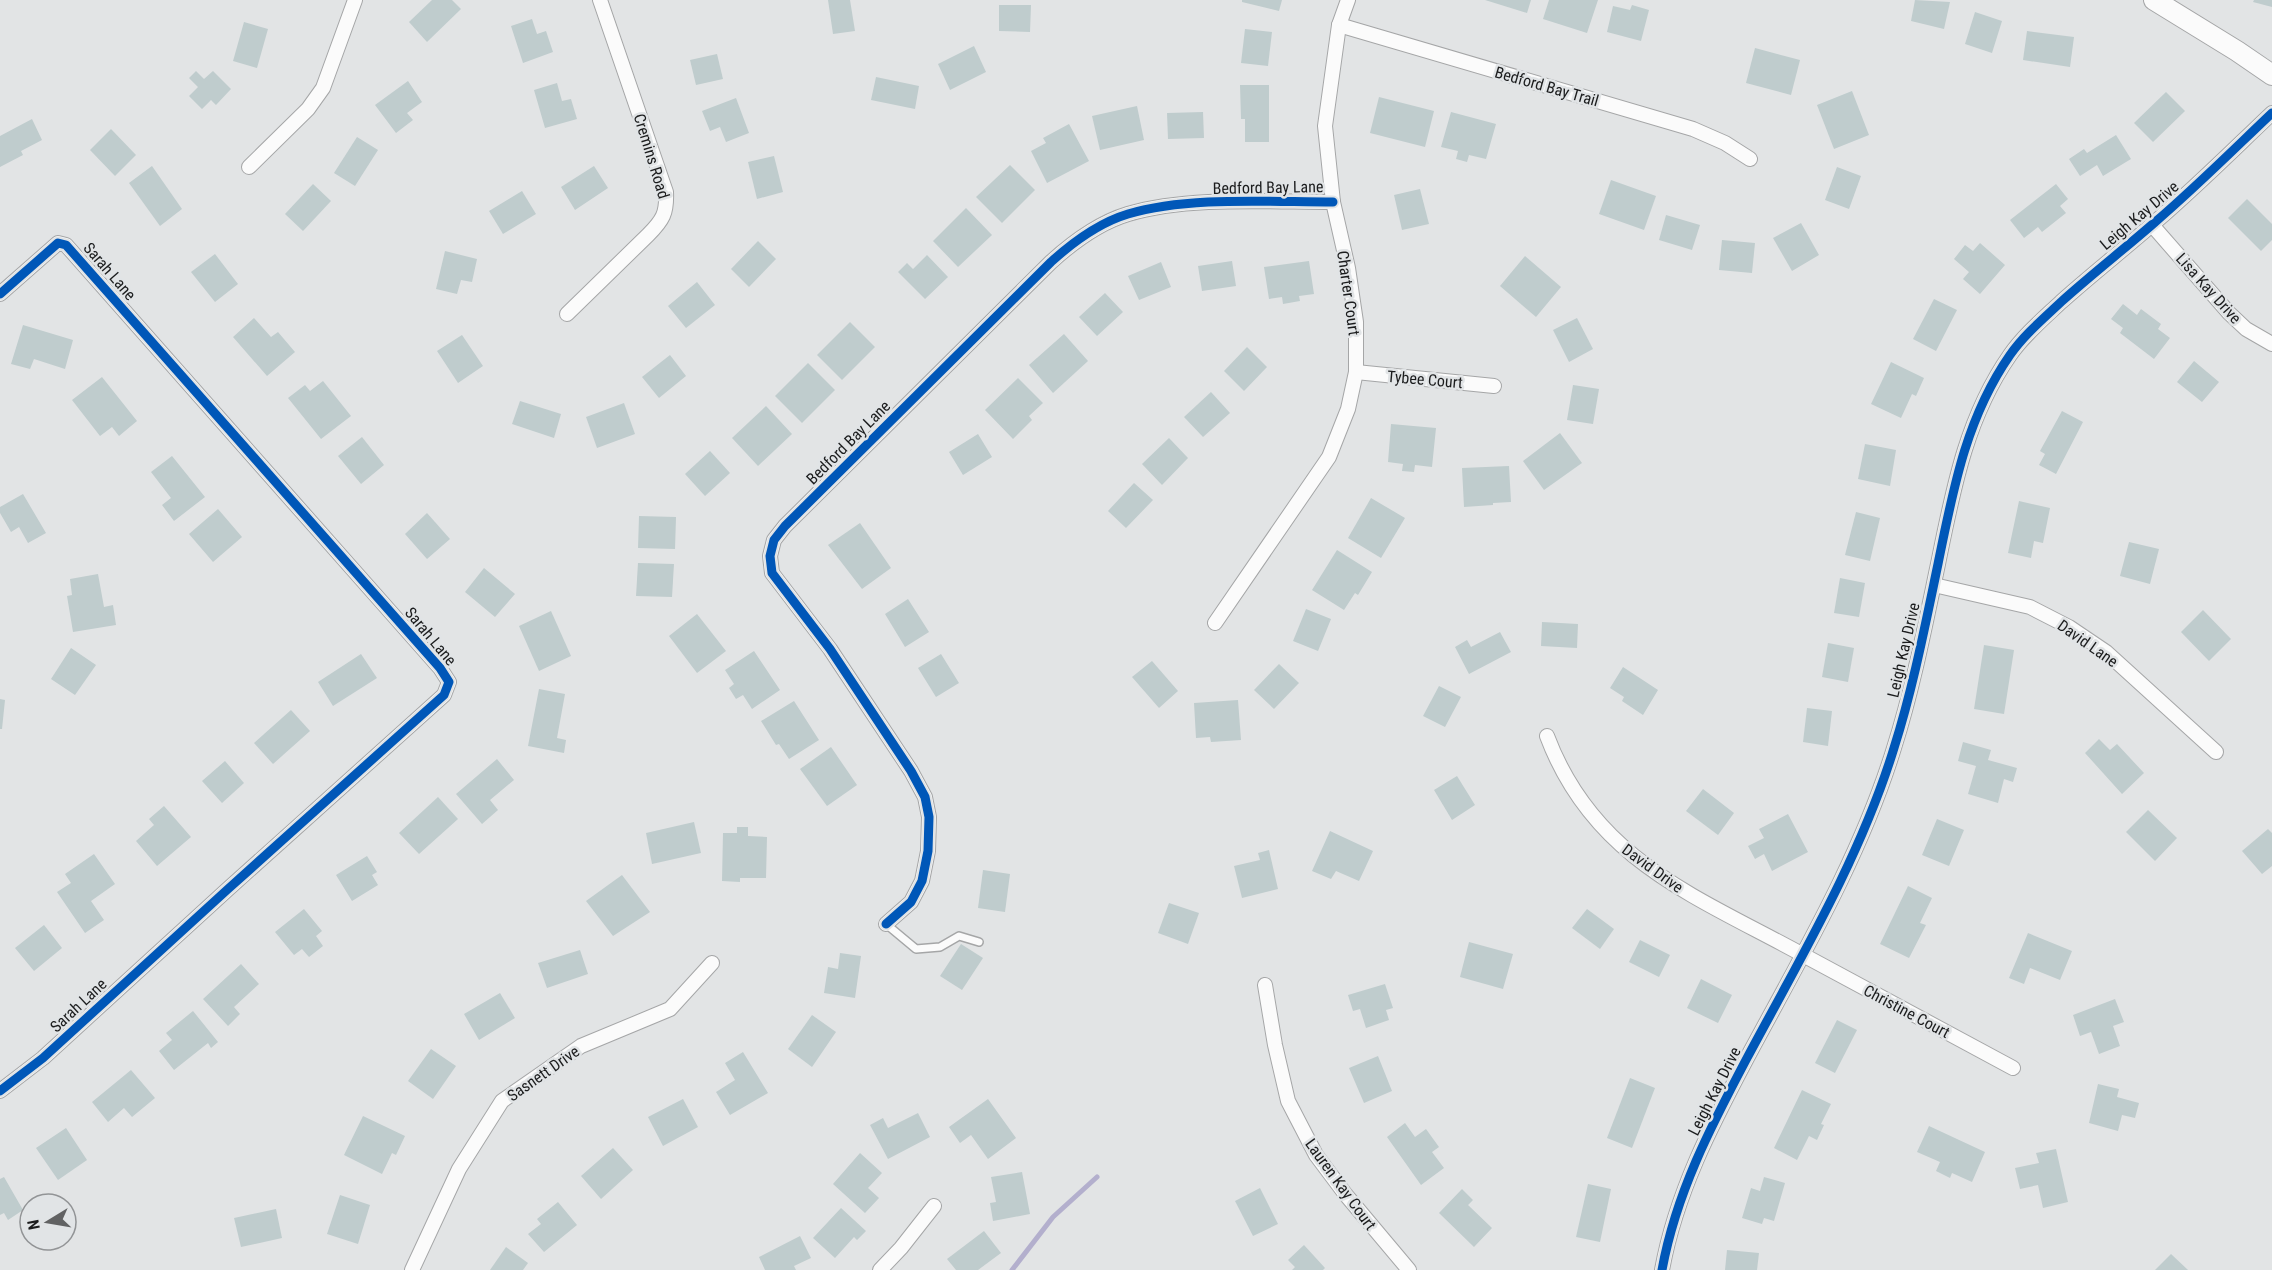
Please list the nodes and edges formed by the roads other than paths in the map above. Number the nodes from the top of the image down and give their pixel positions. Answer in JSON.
{"nodes":[{"id":1,"x":356,"y":0,"type":"edge"},
{"id":2,"x":600,"y":0,"type":"edge"},
{"id":3,"x":1348,"y":0,"type":"edge"},
{"id":4,"x":2154,"y":0,"type":"edge"},
{"id":5,"x":1339,"y":25,"type":"junction"},
{"id":6,"x":2272,"y":75,"type":"edge"},
{"id":7,"x":2272,"y":113,"type":"edge"},
{"id":8,"x":1750,"y":159,"type":"dead end"},
{"id":9,"x":249,"y":167,"type":"dead end"},
{"id":10,"x":1333,"y":202,"type":"junction"},
{"id":11,"x":2152,"y":225,"type":"junction"},
{"id":12,"x":0,"y":294,"type":"edge"},
{"id":13,"x":567,"y":314,"type":"dead end"},
{"id":14,"x":2272,"y":344,"type":"edge"},
{"id":15,"x":1356,"y":372,"type":"junction"},
{"id":16,"x":1494,"y":386,"type":"dead end"},
{"id":17,"x":1934,"y":585,"type":"junction"},
{"id":18,"x":1215,"y":623,"type":"dead end"},
{"id":19,"x":1547,"y":736,"type":"dead end"},
{"id":20,"x":2216,"y":752,"type":"dead end"},
{"id":21,"x":886,"y":924,"type":"joint"},
{"id":22,"x":979,"y":942,"type":"dead end"},
{"id":23,"x":1802,"y":954,"type":"junction"},
{"id":24,"x":712,"y":963,"type":"dead end"},
{"id":25,"x":1265,"y":985,"type":"dead end"},
{"id":26,"x":2013,"y":1068,"type":"dead end"},
{"id":27,"x":0,"y":1091,"type":"edge"},
{"id":28,"x":934,"y":1206,"type":"dead end"},
{"id":29,"x":412,"y":1270,"type":"edge"},
{"id":30,"x":880,"y":1270,"type":"edge"},
{"id":31,"x":1408,"y":1270,"type":"edge"},
{"id":32,"x":1662,"y":1270,"type":"edge"}],
"edges":[{"from":1,"to":9,"type":"street"},
{"from":2,"to":13,"type":"street","name":"Cremins Road"},
{"from":3,"to":5,"type":"street","name":"Charter Court"},
{"from":4,"to":6,"type":"main road"},
{"from":5,"to":8,"type":"street","name":"Bedford Bay Trail"},
{"from":5,"to":10,"type":"street","name":"Charter Court"},
{"from":7,"to":11,"type":"street","name":"Leigh Kay Drive"},
{"from":10,"to":15,"type":"street","name":"Charter Court"},
{"from":10,"to":21,"type":"street","name":"Bedford Bay Lane"},
{"from":11,"to":14,"type":"street","name":"Lisa Kay Drive"},
{"from":11,"to":17,"type":"street","name":"Leigh Kay Drive"},
{"from":12,"to":27,"type":"street","name":"Sarah Lane"},
{"from":15,"to":16,"type":"street","name":"Tybee Court"},
{"from":15,"to":18,"type":"street","name":"Charter Court"},
{"from":17,"to":20,"type":"street","name":"David Lane"},
{"from":17,"to":23,"type":"street","name":"Leigh Kay Drive"},
{"from":19,"to":23,"type":"street","name":"David Drive"},
{"from":21,"to":22,"type":"lane"},
{"from":23,"to":26,"type":"street","name":"Christine Court"},
{"from":23,"to":32,"type":"street","name":"Leigh Kay Drive"},
{"from":24,"to":29,"type":"street","name":"Sasnett Drive"},
{"from":25,"to":31,"type":"street","name":"Lauren Kay Court"},
{"from":28,"to":30,"type":"street"}]}
